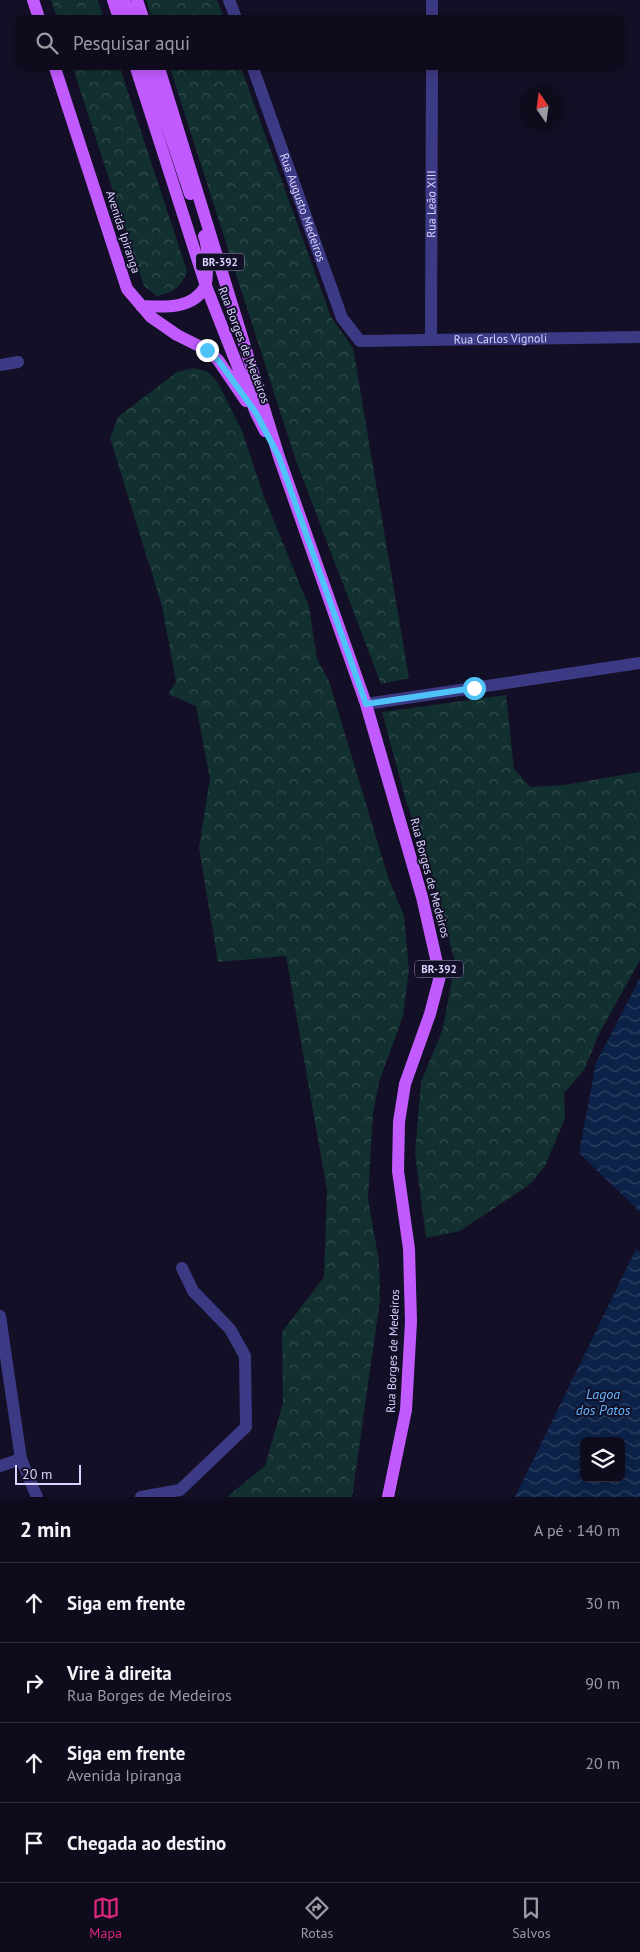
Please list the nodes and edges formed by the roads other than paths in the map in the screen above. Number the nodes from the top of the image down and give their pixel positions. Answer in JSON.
{"nodes":[{"id":1,"x":33,"y":0,"type":"edge"},
{"id":2,"x":113,"y":0,"type":"edge"},
{"id":3,"x":124,"y":0,"type":"edge"},
{"id":4,"x":137,"y":0,"type":"edge"},
{"id":5,"x":229,"y":0,"type":"edge"},
{"id":6,"x":432,"y":0,"type":"edge"},
{"id":7,"x":38,"y":15,"type":"edge"},
{"id":8,"x":118,"y":15,"type":"edge"},
{"id":9,"x":129,"y":15,"type":"edge"},
{"id":10,"x":142,"y":15,"type":"edge"},
{"id":11,"x":235,"y":15,"type":"edge"},
{"id":12,"x":432,"y":15,"type":"edge"},
{"id":13,"x":56,"y":70,"type":"edge"},
{"id":14,"x":137,"y":70,"type":"edge"},
{"id":15,"x":149,"y":70,"type":"edge"},
{"id":16,"x":160,"y":70,"type":"edge"},
{"id":17,"x":254,"y":70,"type":"edge"},
{"id":18,"x":432,"y":70,"type":"edge"},
{"id":19,"x":206,"y":286,"type":"junction"},
{"id":20,"x":141,"y":306,"type":"junction"},
{"id":21,"x":640,"y":337,"type":"edge"},
{"id":22,"x":432,"y":340,"type":"junction"},
{"id":23,"x":360,"y":341,"type":"joint"},
{"id":24,"x":18,"y":362,"type":"dead end"},
{"id":25,"x":0,"y":365,"type":"edge"},
{"id":26,"x":256,"y":413,"type":"junction"},
{"id":27,"x":279,"y":457,"type":"junction"},
{"id":28,"x":640,"y":663,"type":"edge"},
{"id":29,"x":366,"y":704,"type":"junction"},
{"id":30,"x":182,"y":1268,"type":"dead end"},
{"id":31,"x":0,"y":1316,"type":"edge"},
{"id":32,"x":20,"y":1459,"type":"junction"},
{"id":33,"x":0,"y":1466,"type":"edge"},
{"id":34,"x":37,"y":1497,"type":"edge"},
{"id":35,"x":141,"y":1497,"type":"edge"},
{"id":36,"x":388,"y":1497,"type":"edge"}],
"edges":[{"from":1,"to":7,"type":"main road"},
{"from":2,"to":8,"type":"main road"},
{"from":3,"to":9,"type":"main road"},
{"from":4,"to":10,"type":"main road"},
{"from":5,"to":11,"type":"street"},
{"from":6,"to":12,"type":"street"},
{"from":13,"to":20,"type":"main road","name":"Avenida Ipiranga"},
{"from":14,"to":19,"type":"main road","name":"Rua Borges de Medeiros","number":"BR-392"},
{"from":15,"to":19,"type":"main road"},
{"from":16,"to":27,"type":"main road","name":"Rua Borges de Medeiros","number":"BR-392"},
{"from":17,"to":23,"type":"street","name":"Rua Augusto Medeiros"},
{"from":18,"to":22,"type":"street","name":"Rua Leão XIII"},
{"from":19,"to":20,"type":"main road"},
{"from":19,"to":26,"type":"main road","name":"Rua Borges de Medeiros","number":"BR-392"},
{"from":20,"to":26,"type":"main road","name":"Avenida Ipiranga"},
{"from":21,"to":22,"type":"street","name":"Rua Carlos Vignoli"},
{"from":22,"to":23,"type":"street","name":"Rua Carlos Vignoli"},
{"from":24,"to":25,"type":"street"},
{"from":26,"to":27,"type":"main road","name":"Rua Borges de Medeiros","number":"BR-392"},
{"from":27,"to":29,"type":"main road","name":"Rua Borges de Medeiros","number":"BR-392"},
{"from":28,"to":29,"type":"street"},
{"from":29,"to":36,"type":"main road","name":"Rua Borges de Medeiros","number":"BR-392"},
{"from":30,"to":35,"type":"street"},
{"from":31,"to":32,"type":"street"},
{"from":32,"to":33,"type":"street"},
{"from":32,"to":34,"type":"street"}]}
